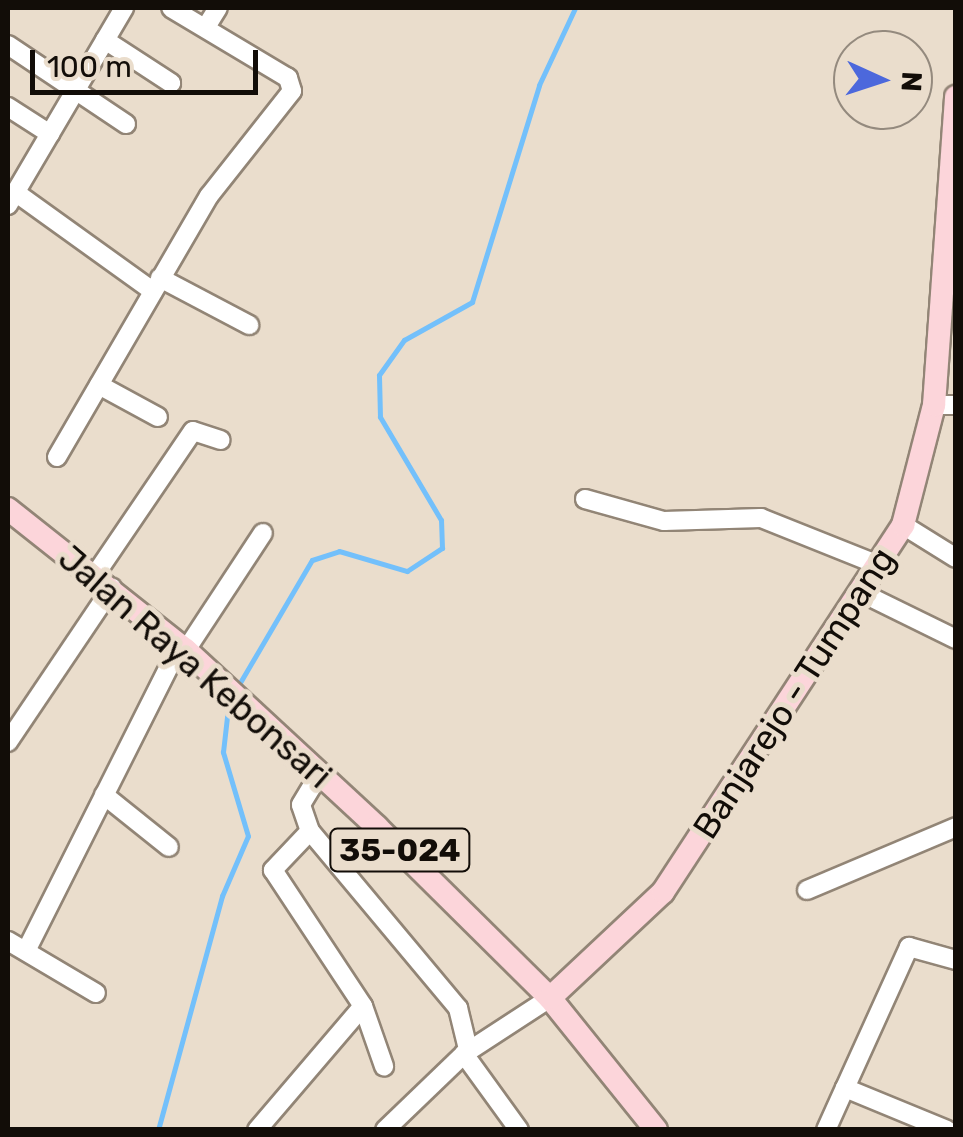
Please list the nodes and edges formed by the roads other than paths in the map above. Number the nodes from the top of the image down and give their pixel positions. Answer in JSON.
{"nodes":[{"id":1,"x":171,"y":8,"type":"edge"},
{"id":2,"x":218,"y":8,"type":"edge"},
{"id":3,"x":118,"y":10,"type":"edge"},
{"id":4,"x":206,"y":26,"type":"junction"},
{"id":5,"x":105,"y":40,"type":"junction"},
{"id":6,"x":8,"y":45,"type":"edge"},
{"id":7,"x":171,"y":83,"type":"dead end"},
{"id":8,"x":77,"y":90,"type":"junction"},
{"id":9,"x":956,"y":97,"type":"edge"},
{"id":10,"x":8,"y":107,"type":"edge"},
{"id":11,"x":126,"y":124,"type":"dead end"},
{"id":12,"x":50,"y":134,"type":"junction"},
{"id":13,"x":11,"y":198,"type":"edge"},
{"id":14,"x":951,"y":227,"type":"edge"},
{"id":15,"x":157,"y":284,"type":"junction"},
{"id":16,"x":249,"y":325,"type":"dead end"},
{"id":17,"x":947,"y":342,"type":"edge"},
{"id":18,"x":98,"y":385,"type":"junction"},
{"id":19,"x":944,"y":405,"type":"edge"},
{"id":20,"x":158,"y":418,"type":"dead end"},
{"id":21,"x":221,"y":440,"type":"dead end"},
{"id":22,"x":57,"y":457,"type":"dead end"},
{"id":23,"x":585,"y":499,"type":"dead end"},
{"id":24,"x":8,"y":508,"type":"edge"},
{"id":25,"x":903,"y":525,"type":"junction"},
{"id":26,"x":264,"y":533,"type":"dead end"},
{"id":27,"x":956,"y":558,"type":"edge"},
{"id":28,"x":881,"y":566,"type":"junction"},
{"id":29,"x":104,"y":582,"type":"junction"},
{"id":30,"x":864,"y":594,"type":"junction"},
{"id":31,"x":956,"y":638,"type":"edge"},
{"id":32,"x":183,"y":648,"type":"junction"},
{"id":33,"x":8,"y":742,"type":"edge"},
{"id":34,"x":320,"y":773,"type":"junction"},
{"id":35,"x":104,"y":795,"type":"junction"},
{"id":36,"x":956,"y":827,"type":"edge"},
{"id":37,"x":310,"y":831,"type":"junction"},
{"id":38,"x":168,"y":847,"type":"dead end"},
{"id":39,"x":807,"y":890,"type":"dead end"},
{"id":40,"x":8,"y":941,"type":"edge"},
{"id":41,"x":26,"y":950,"type":"junction"},
{"id":42,"x":956,"y":960,"type":"edge"},
{"id":43,"x":96,"y":993,"type":"dead end"},
{"id":44,"x":550,"y":998,"type":"junction"},
{"id":45,"x":363,"y":1006,"type":"junction"},
{"id":46,"x":463,"y":1059,"type":"junction"},
{"id":47,"x":384,"y":1066,"type":"dead end"},
{"id":48,"x":845,"y":1088,"type":"junction"},
{"id":49,"x":256,"y":1130,"type":"edge"},
{"id":50,"x":385,"y":1130,"type":"edge"},
{"id":51,"x":519,"y":1130,"type":"edge"},
{"id":52,"x":656,"y":1130,"type":"edge"},
{"id":53,"x":826,"y":1130,"type":"edge"},
{"id":54,"x":947,"y":1130,"type":"edge"}],
"edges":[{"from":1,"to":4,"type":"street"},
{"from":2,"to":4,"type":"street"},
{"from":3,"to":5,"type":"street"},
{"from":4,"to":15,"type":"street"},
{"from":5,"to":7,"type":"street"},
{"from":5,"to":8,"type":"street"},
{"from":6,"to":8,"type":"street"},
{"from":8,"to":11,"type":"street"},
{"from":8,"to":12,"type":"street"},
{"from":9,"to":14,"type":"main road","name":"Banjarejo - Tumpang"},
{"from":10,"to":12,"type":"street"},
{"from":12,"to":13,"type":"street"},
{"from":13,"to":15,"type":"street"},
{"from":14,"to":17,"type":"main road","name":"Banjarejo - Tumpang"},
{"from":15,"to":16,"type":"street"},
{"from":15,"to":18,"type":"street"},
{"from":17,"to":19,"type":"main road","name":"Banjarejo - Tumpang"},
{"from":18,"to":20,"type":"street"},
{"from":18,"to":22,"type":"street"},
{"from":19,"to":25,"type":"main road","name":"Banjarejo - Tumpang"},
{"from":21,"to":29,"type":"street"},
{"from":23,"to":28,"type":"street"},
{"from":24,"to":29,"type":"main road","name":"Jalan Raya Kebonsari","number":"35-024"},
{"from":25,"to":27,"type":"street"},
{"from":25,"to":28,"type":"main road","name":"Banjarejo - Tumpang"},
{"from":26,"to":32,"type":"street"},
{"from":28,"to":30,"type":"main road","name":"Banjarejo - Tumpang"},
{"from":29,"to":32,"type":"main road","name":"Jalan Raya Kebonsari","number":"35-024"},
{"from":29,"to":33,"type":"street"},
{"from":30,"to":31,"type":"street"},
{"from":30,"to":44,"type":"main road","name":"Banjarejo - Tumpang"},
{"from":32,"to":34,"type":"main road","name":"Jalan Raya Kebonsari","number":"35-024"},
{"from":32,"to":35,"type":"street"},
{"from":34,"to":37,"type":"street"},
{"from":34,"to":44,"type":"main road","name":"Jalan Raya Kebonsari","number":"35-024"},
{"from":35,"to":38,"type":"street"},
{"from":35,"to":41,"type":"street"},
{"from":36,"to":39,"type":"street"},
{"from":37,"to":45,"type":"street"},
{"from":37,"to":46,"type":"street"},
{"from":40,"to":41,"type":"street"},
{"from":41,"to":43,"type":"street"},
{"from":42,"to":48,"type":"street"},
{"from":44,"to":46,"type":"street"},
{"from":44,"to":52,"type":"main road","name":"Jalan Raya Kebonsari"},
{"from":45,"to":47,"type":"street"},
{"from":45,"to":49,"type":"street"},
{"from":46,"to":50,"type":"street"},
{"from":46,"to":51,"type":"street"},
{"from":48,"to":53,"type":"street"},
{"from":48,"to":54,"type":"street"}]}
